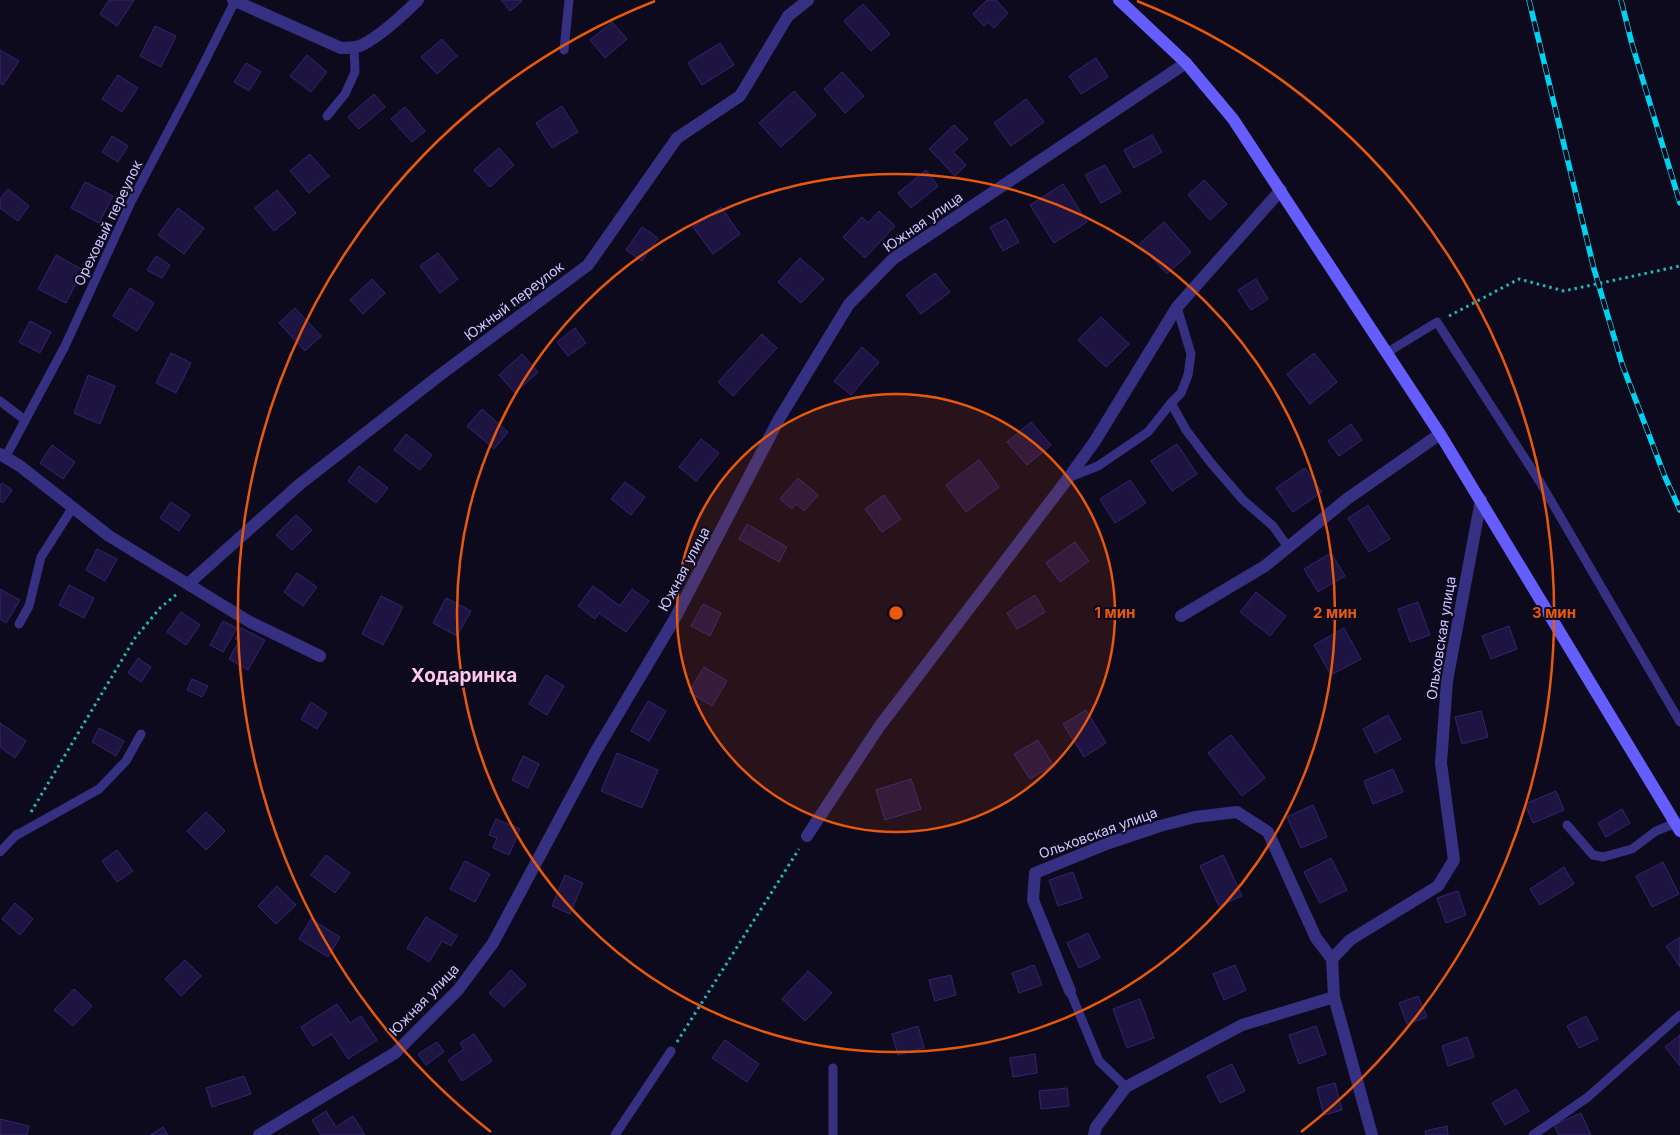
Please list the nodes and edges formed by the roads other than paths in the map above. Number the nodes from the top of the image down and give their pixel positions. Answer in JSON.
{"nodes":[{"id":1,"x":418,"y":0,"type":"edge"},
{"id":2,"x":569,"y":0,"type":"edge"},
{"id":3,"x":808,"y":0,"type":"edge"},
{"id":4,"x":1119,"y":0,"type":"edge"},
{"id":5,"x":234,"y":1,"type":"edge"},
{"id":6,"x":354,"y":48,"type":"junction"},
{"id":7,"x":564,"y":50,"type":"dead end"},
{"id":8,"x":1186,"y":63,"type":"junction"},
{"id":9,"x":327,"y":116,"type":"dead end"},
{"id":10,"x":1280,"y":190,"type":"junction"},
{"id":11,"x":1177,"y":307,"type":"junction"},
{"id":12,"x":1388,"y":352,"type":"junction"},
{"id":13,"x":0,"y":401,"type":"edge"},
{"id":14,"x":1171,"y":403,"type":"junction"},
{"id":15,"x":25,"y":420,"type":"junction"},
{"id":16,"x":1440,"y":434,"type":"junction"},
{"id":17,"x":3,"y":455,"type":"edge"},
{"id":18,"x":1069,"y":477,"type":"junction"},
{"id":19,"x":1481,"y":500,"type":"junction"},
{"id":20,"x":73,"y":507,"type":"junction"},
{"id":21,"x":1288,"y":547,"type":"junction"},
{"id":22,"x":188,"y":584,"type":"junction"},
{"id":23,"x":1181,"y":616,"type":"dead end"},
{"id":24,"x":19,"y":624,"type":"dead end"},
{"id":25,"x":320,"y":656,"type":"dead end"},
{"id":26,"x":1680,"y":722,"type":"edge"},
{"id":27,"x":141,"y":734,"type":"dead end"},
{"id":28,"x":1567,"y":825,"type":"dead end"},
{"id":29,"x":1678,"y":827,"type":"edge"},
{"id":30,"x":807,"y":836,"type":"road end"},
{"id":31,"x":0,"y":852,"type":"edge"},
{"id":32,"x":1332,"y":959,"type":"junction"},
{"id":33,"x":1070,"y":991,"type":"joint"},
{"id":34,"x":1334,"y":997,"type":"junction"},
{"id":35,"x":1680,"y":1014,"type":"edge"},
{"id":36,"x":671,"y":1051,"type":"road end"},
{"id":37,"x":833,"y":1068,"type":"dead end"},
{"id":38,"x":1126,"y":1087,"type":"junction"},
{"id":39,"x":259,"y":1135,"type":"edge"},
{"id":40,"x":615,"y":1135,"type":"edge"},
{"id":41,"x":833,"y":1135,"type":"edge"},
{"id":42,"x":1094,"y":1135,"type":"edge"},
{"id":43,"x":1372,"y":1135,"type":"edge"},
{"id":44,"x":1533,"y":1135,"type":"edge"}],
"edges":[{"from":1,"to":6,"type":"street"},
{"from":2,"to":7,"type":"lane"},
{"from":3,"to":22,"type":"street","name":"Южный переулок"},
{"from":4,"to":8,"type":"street"},
{"from":5,"to":6,"type":"street"},
{"from":5,"to":15,"type":"lane","name":"Ореховый переулок"},
{"from":6,"to":9,"type":"lane"},
{"from":8,"to":10,"type":"street"},
{"from":8,"to":39,"type":"street","name":"Южная улица"},
{"from":10,"to":11,"type":"street"},
{"from":10,"to":12,"type":"street"},
{"from":11,"to":14,"type":"lane"},
{"from":11,"to":18,"type":"street"},
{"from":12,"to":16,"type":"street"},
{"from":12,"to":26,"type":"lane"},
{"from":13,"to":15,"type":"lane"},
{"from":14,"to":18,"type":"lane"},
{"from":14,"to":21,"type":"lane"},
{"from":15,"to":17,"type":"lane","name":"Ореховый переулок"},
{"from":16,"to":19,"type":"street"},
{"from":16,"to":21,"type":"street"},
{"from":17,"to":20,"type":"street"},
{"from":18,"to":30,"type":"street"},
{"from":19,"to":29,"type":"street"},
{"from":19,"to":32,"type":"street","name":"Ольховская улица"},
{"from":20,"to":22,"type":"street"},
{"from":20,"to":24,"type":"lane"},
{"from":21,"to":23,"type":"street"},
{"from":22,"to":25,"type":"street"},
{"from":27,"to":31,"type":"lane"},
{"from":28,"to":29,"type":"lane"},
{"from":32,"to":33,"type":"street","name":"Ольховская улица"},
{"from":32,"to":34,"type":"street"},
{"from":33,"to":38,"type":"lane"},
{"from":34,"to":38,"type":"street"},
{"from":34,"to":43,"type":"street"},
{"from":35,"to":44,"type":"lane"},
{"from":36,"to":40,"type":"lane"},
{"from":37,"to":41,"type":"lane"},
{"from":38,"to":42,"type":"street"}]}
